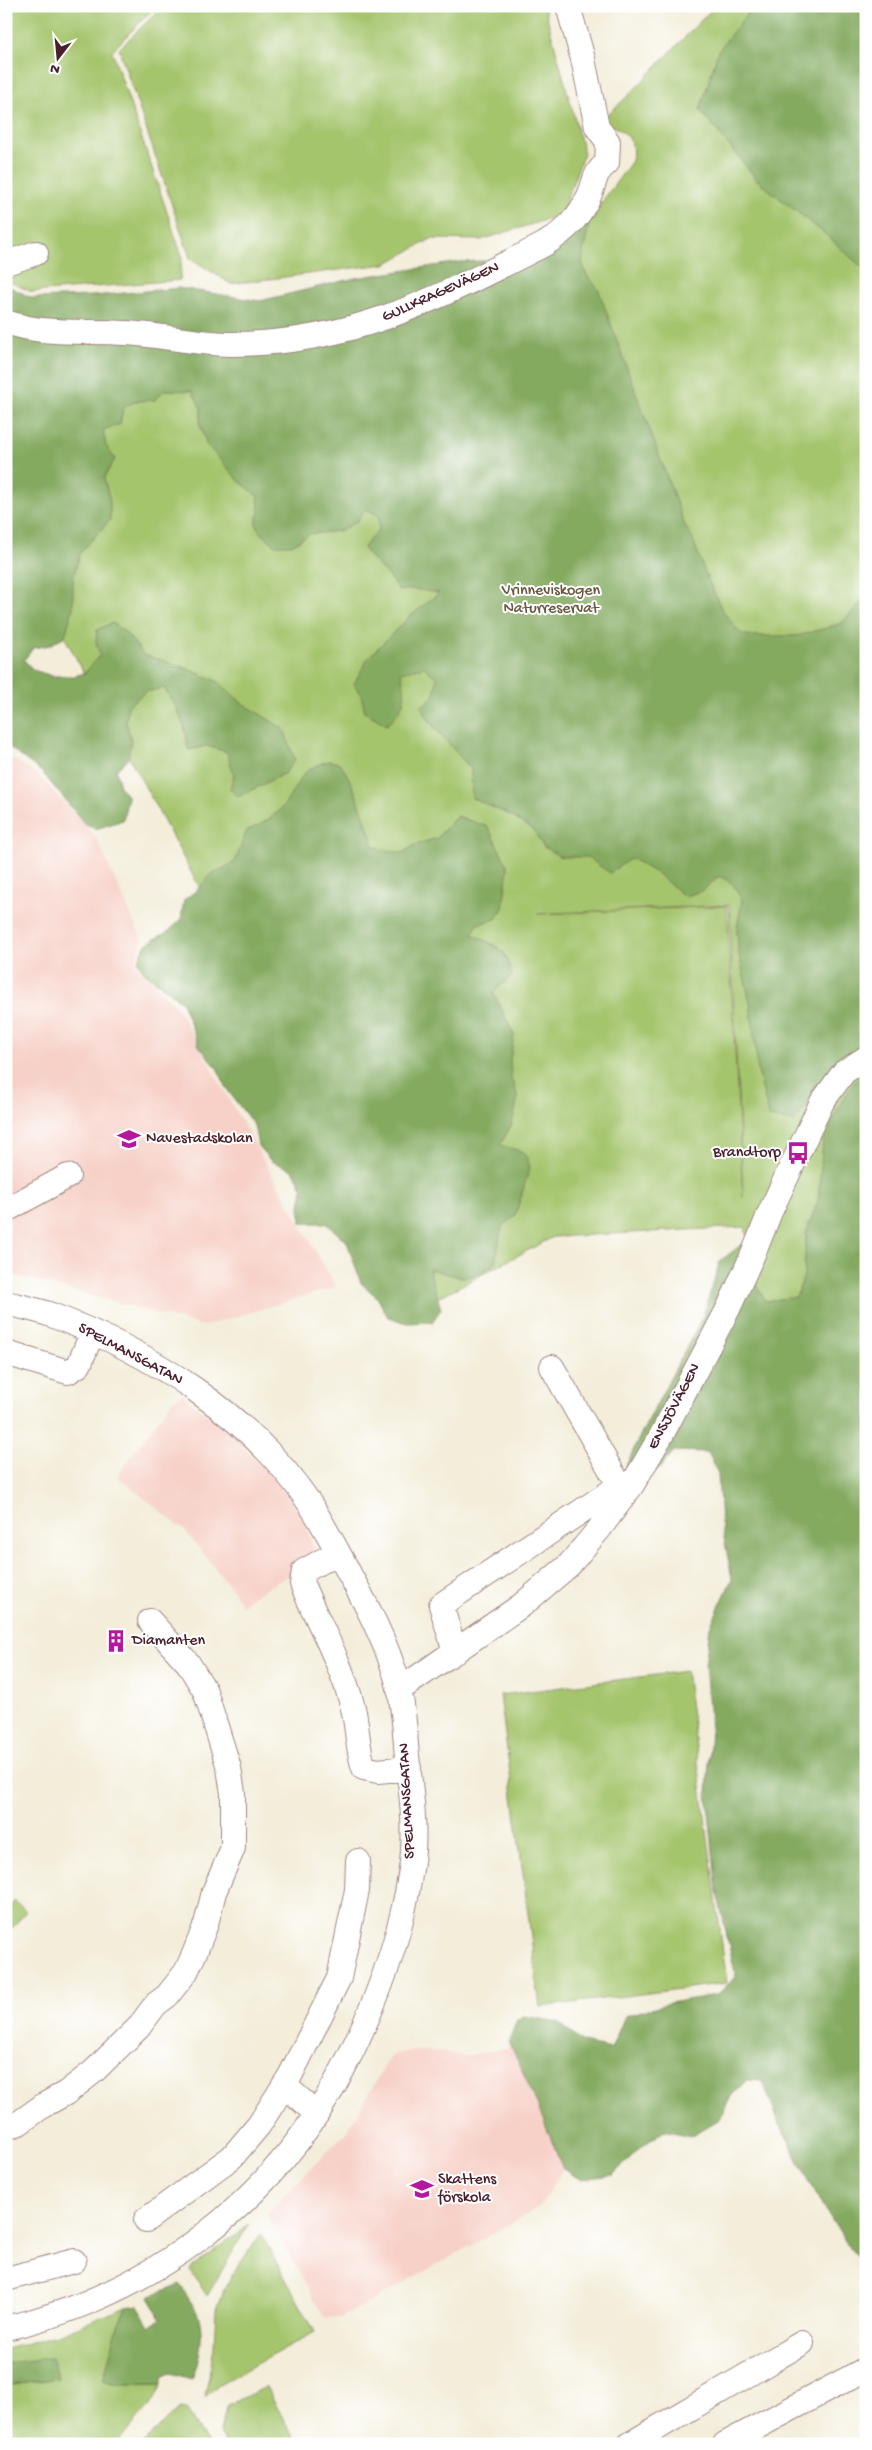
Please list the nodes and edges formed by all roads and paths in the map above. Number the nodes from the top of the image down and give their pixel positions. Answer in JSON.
{"nodes":[{"id":1,"x":568,"y":6,"type":"edge"},
{"id":2,"x":36,"y":253,"type":"dead end"},
{"id":3,"x":6,"y":263,"type":"edge"},
{"id":4,"x":6,"y":322,"type":"edge"},
{"id":5,"x":866,"y":1058,"type":"edge"},
{"id":6,"x":68,"y":1176,"type":"dead end"},
{"id":7,"x":6,"y":1210,"type":"edge"},
{"id":8,"x":6,"y":1303,"type":"edge"},
{"id":9,"x":92,"y":1333,"type":"junction"},
{"id":10,"x":6,"y":1353,"type":"edge"},
{"id":11,"x":552,"y":1367,"type":"dead end"},
{"id":12,"x":622,"y":1490,"type":"junction"},
{"id":13,"x":338,"y":1552,"type":"junction"},
{"id":14,"x":150,"y":1621,"type":"dead end"},
{"id":15,"x":455,"y":1652,"type":"junction"},
{"id":16,"x":399,"y":1690,"type":"junction"},
{"id":17,"x":409,"y":1768,"type":"junction"},
{"id":18,"x":358,"y":1862,"type":"dead end"},
{"id":19,"x":284,"y":2085,"type":"junction"},
{"id":20,"x":317,"y":2114,"type":"junction"},
{"id":21,"x":6,"y":2128,"type":"edge"},
{"id":22,"x":146,"y":2220,"type":"dead end"},
{"id":23,"x":74,"y":2261,"type":"dead end"},
{"id":24,"x":6,"y":2279,"type":"edge"},
{"id":25,"x":6,"y":2328,"type":"edge"},
{"id":26,"x":802,"y":2343,"type":"dead end"},
{"id":27,"x":866,"y":2369,"type":"edge"},
{"id":28,"x":630,"y":2444,"type":"edge"},
{"id":29,"x":725,"y":2444,"type":"edge"}],
"edges":[{"from":1,"to":4,"type":"street","name":"GULLKRAGEVÄGEN"},
{"from":2,"to":3,"type":"street"},
{"from":5,"to":12,"type":"street","name":"ENSJÖVÄGEN"},
{"from":6,"to":7,"type":"street"},
{"from":8,"to":9,"type":"street","name":"SPELMANSGATAN"},
{"from":9,"to":10,"type":"street"},
{"from":9,"to":13,"type":"street","name":"SPELMANSGATAN"},
{"from":11,"to":12,"type":"street"},
{"from":12,"to":15,"type":"street","name":"ENSJÖVÄGEN"},
{"from":12,"to":15,"type":"street"},
{"from":13,"to":16,"type":"street","name":"SPELMANSGATAN"},
{"from":13,"to":17,"type":"street"},
{"from":14,"to":21,"type":"street"},
{"from":15,"to":16,"type":"street","name":"ENSJÖVÄGEN"},
{"from":16,"to":17,"type":"street","name":"SPELMANSGATAN"},
{"from":17,"to":20,"type":"street","name":"SPELMANSGATAN"},
{"from":18,"to":19,"type":"street"},
{"from":19,"to":20,"type":"street"},
{"from":19,"to":22,"type":"street"},
{"from":20,"to":25,"type":"street","name":"SPELMANSGATAN"},
{"from":23,"to":24,"type":"street"},
{"from":26,"to":28,"type":"street"},
{"from":27,"to":29,"type":"street"}]}
